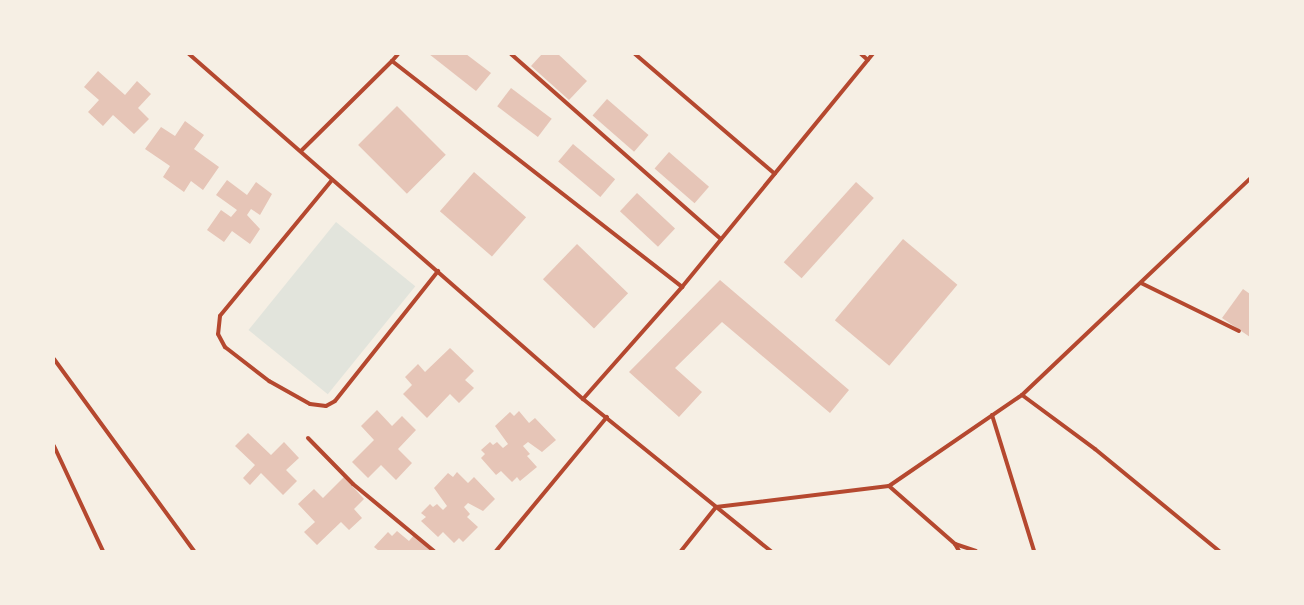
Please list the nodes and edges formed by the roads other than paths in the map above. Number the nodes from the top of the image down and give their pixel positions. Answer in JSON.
{"nodes":[{"id":1,"x":189,"y":54,"type":"edge"},
{"id":2,"x":398,"y":54,"type":"edge"},
{"id":3,"x":511,"y":54,"type":"edge"},
{"id":4,"x":635,"y":54,"type":"edge"},
{"id":5,"x":861,"y":54,"type":"edge"},
{"id":6,"x":873,"y":54,"type":"edge"},
{"id":7,"x":868,"y":60,"type":"junction"},
{"id":8,"x":392,"y":61,"type":"junction"},
{"id":9,"x":301,"y":151,"type":"junction"},
{"id":10,"x":775,"y":174,"type":"junction"},
{"id":11,"x":332,"y":180,"type":"junction"},
{"id":12,"x":1250,"y":180,"type":"edge"},
{"id":13,"x":721,"y":239,"type":"junction"},
{"id":14,"x":438,"y":271,"type":"junction"},
{"id":15,"x":1141,"y":283,"type":"junction"},
{"id":16,"x":682,"y":287,"type":"junction"},
{"id":17,"x":1238,"y":331,"type":"dead end"},
{"id":18,"x":54,"y":359,"type":"edge"},
{"id":19,"x":1022,"y":395,"type":"junction"},
{"id":20,"x":583,"y":400,"type":"junction"},
{"id":21,"x":992,"y":415,"type":"junction"},
{"id":22,"x":607,"y":416,"type":"junction"},
{"id":23,"x":308,"y":438,"type":"dead end"},
{"id":24,"x":54,"y":446,"type":"edge"},
{"id":25,"x":889,"y":486,"type":"junction"},
{"id":26,"x":716,"y":507,"type":"junction"},
{"id":27,"x":955,"y":544,"type":"junction"},
{"id":28,"x":103,"y":551,"type":"edge"},
{"id":29,"x":194,"y":551,"type":"edge"},
{"id":30,"x":434,"y":551,"type":"edge"},
{"id":31,"x":496,"y":551,"type":"edge"},
{"id":32,"x":681,"y":551,"type":"edge"},
{"id":33,"x":772,"y":551,"type":"edge"},
{"id":34,"x":959,"y":551,"type":"edge"},
{"id":35,"x":976,"y":551,"type":"edge"},
{"id":36,"x":1034,"y":551,"type":"edge"},
{"id":37,"x":1219,"y":551,"type":"edge"}],
"edges":[{"from":1,"to":9,"type":"lane"},
{"from":2,"to":8,"type":"lane"},
{"from":3,"to":13,"type":"lane"},
{"from":4,"to":10,"type":"lane"},
{"from":5,"to":7,"type":"lane"},
{"from":6,"to":7,"type":"lane"},
{"from":7,"to":10,"type":"lane"},
{"from":8,"to":9,"type":"lane"},
{"from":8,"to":16,"type":"lane"},
{"from":9,"to":11,"type":"lane"},
{"from":10,"to":13,"type":"lane"},
{"from":11,"to":14,"type":"lane"},
{"from":11,"to":14,"type":"lane"},
{"from":12,"to":15,"type":"lane"},
{"from":13,"to":16,"type":"lane"},
{"from":14,"to":20,"type":"lane"},
{"from":15,"to":17,"type":"lane"},
{"from":15,"to":19,"type":"lane"},
{"from":16,"to":20,"type":"lane"},
{"from":18,"to":29,"type":"lane"},
{"from":19,"to":21,"type":"lane"},
{"from":19,"to":37,"type":"lane"},
{"from":20,"to":22,"type":"lane"},
{"from":21,"to":25,"type":"lane"},
{"from":21,"to":36,"type":"lane"},
{"from":22,"to":26,"type":"lane"},
{"from":22,"to":31,"type":"lane"},
{"from":23,"to":30,"type":"lane"},
{"from":24,"to":28,"type":"lane"},
{"from":25,"to":26,"type":"lane"},
{"from":25,"to":27,"type":"lane"},
{"from":26,"to":32,"type":"lane"},
{"from":26,"to":33,"type":"lane"},
{"from":27,"to":34,"type":"lane"},
{"from":27,"to":35,"type":"lane"}]}
